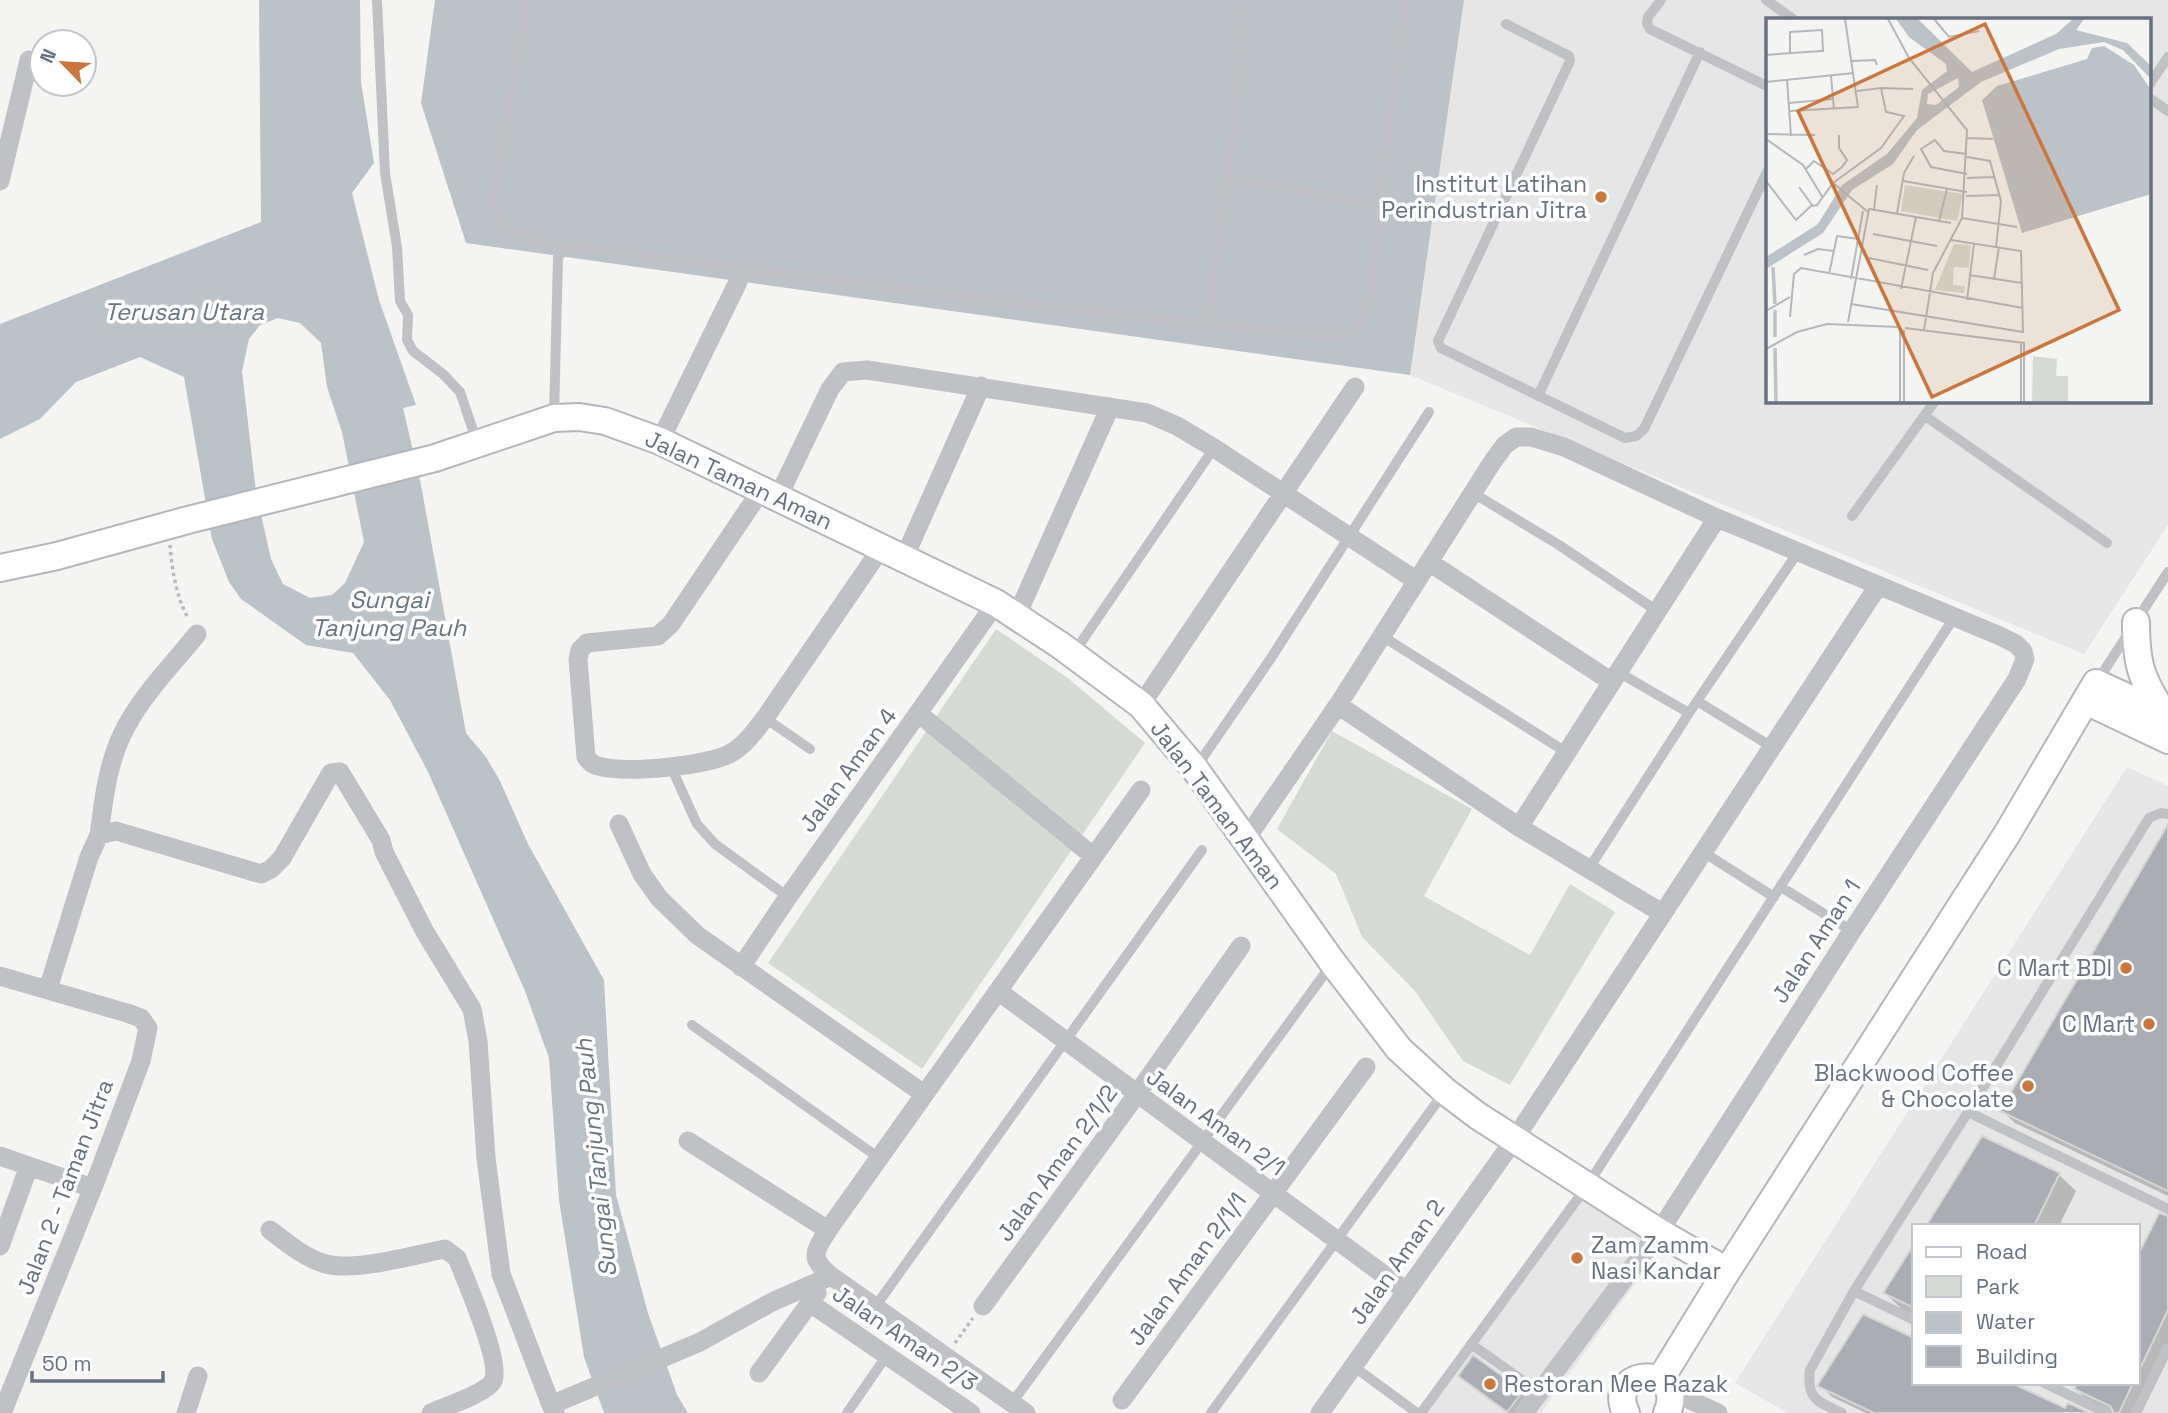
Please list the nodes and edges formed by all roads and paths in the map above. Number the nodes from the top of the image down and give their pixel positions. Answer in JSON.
{"nodes":[{"id":1,"x":377,"y":0,"type":"edge"},
{"id":2,"x":527,"y":0,"type":"edge"},
{"id":3,"x":1239,"y":0,"type":"edge"},
{"id":4,"x":1406,"y":0,"type":"edge"},
{"id":5,"x":1661,"y":0,"type":"edge"},
{"id":6,"x":1766,"y":0,"type":"edge"},
{"id":7,"x":1792,"y":18,"type":"edge"},
{"id":8,"x":1506,"y":24,"type":"dead end"},
{"id":9,"x":1700,"y":52,"type":"junction"},
{"id":10,"x":2167,"y":61,"type":"edge"},
{"id":11,"x":28,"y":64,"type":"edge"},
{"id":12,"x":2150,"y":84,"type":"edge"},
{"id":13,"x":1766,"y":85,"type":"edge"},
{"id":14,"x":2150,"y":99,"type":"edge"},
{"id":15,"x":2168,"y":111,"type":"edge"},
{"id":16,"x":1766,"y":174,"type":"edge"},
{"id":17,"x":1228,"y":177,"type":"junction"},
{"id":18,"x":0,"y":180,"type":"edge"},
{"id":19,"x":1379,"y":206,"type":"junction"},
{"id":20,"x":566,"y":248,"type":"junction"},
{"id":21,"x":738,"y":282,"type":"dead end"},
{"id":22,"x":1207,"y":323,"type":"junction"},
{"id":23,"x":981,"y":386,"type":"junction"},
{"id":24,"x":1355,"y":387,"type":"dead end"},
{"id":25,"x":1538,"y":396,"type":"junction"},
{"id":26,"x":1934,"y":402,"type":"edge"},
{"id":27,"x":1110,"y":407,"type":"junction"},
{"id":28,"x":1429,"y":412,"type":"dead end"},
{"id":29,"x":1925,"y":416,"type":"junction"},
{"id":30,"x":554,"y":418,"type":"junction"},
{"id":31,"x":660,"y":441,"type":"junction"},
{"id":32,"x":477,"y":442,"type":"junction"},
{"id":33,"x":1214,"y":449,"type":"junction"},
{"id":34,"x":770,"y":493,"type":"junction"},
{"id":35,"x":1473,"y":493,"type":"junction"},
{"id":36,"x":1283,"y":494,"type":"junction"},
{"id":37,"x":1852,"y":516,"type":"dead end"},
{"id":38,"x":1717,"y":518,"type":"junction"},
{"id":39,"x":178,"y":523,"type":"junction"},
{"id":40,"x":1349,"y":537,"type":"junction"},
{"id":41,"x":2107,"y":542,"type":"dead end"},
{"id":42,"x":1798,"y":552,"type":"junction"},
{"id":43,"x":893,"y":553,"type":"junction"},
{"id":44,"x":1429,"y":562,"type":"junction"},
{"id":45,"x":0,"y":568,"type":"edge"},
{"id":46,"x":2168,"y":572,"type":"edge"},
{"id":47,"x":1417,"y":581,"type":"junction"},
{"id":48,"x":1878,"y":586,"type":"junction"},
{"id":49,"x":1007,"y":609,"type":"junction"},
{"id":50,"x":1657,"y":611,"type":"junction"},
{"id":51,"x":1955,"y":616,"type":"junction"},
{"id":52,"x":2136,"y":622,"type":"junction"},
{"id":53,"x":197,"y":634,"type":"joint"},
{"id":54,"x":1382,"y":636,"type":"junction"},
{"id":55,"x":1073,"y":654,"type":"junction"},
{"id":56,"x":1615,"y":677,"type":"junction"},
{"id":57,"x":2091,"y":692,"type":"junction"},
{"id":58,"x":1697,"y":701,"type":"junction"},
{"id":59,"x":1141,"y":705,"type":"junction"},
{"id":60,"x":1338,"y":705,"type":"junction"},
{"id":61,"x":918,"y":713,"type":"junction"},
{"id":62,"x":1689,"y":713,"type":"junction"},
{"id":63,"x":765,"y":718,"type":"junction"},
{"id":64,"x":2167,"y":723,"type":"edge"},
{"id":65,"x":1772,"y":747,"type":"junction"},
{"id":66,"x":810,"y":750,"type":"dead end"},
{"id":67,"x":1566,"y":752,"type":"junction"},
{"id":68,"x":671,"y":767,"type":"junction"},
{"id":69,"x":1195,"y":769,"type":"junction"},
{"id":70,"x":1141,"y":790,"type":"dead end"},
{"id":71,"x":2168,"y":814,"type":"edge"},
{"id":72,"x":619,"y":824,"type":"dead end"},
{"id":73,"x":1518,"y":827,"type":"junction"},
{"id":74,"x":99,"y":835,"type":"junction"},
{"id":75,"x":1246,"y":839,"type":"junction"},
{"id":76,"x":1202,"y":850,"type":"dead end"},
{"id":77,"x":1703,"y":852,"type":"junction"},
{"id":78,"x":1093,"y":856,"type":"junction"},
{"id":79,"x":1588,"y":870,"type":"junction"},
{"id":80,"x":1781,"y":887,"type":"junction"},
{"id":81,"x":788,"y":897,"type":"junction"},
{"id":82,"x":1774,"y":897,"type":"junction"},
{"id":83,"x":1662,"y":913,"type":"junction"},
{"id":84,"x":1852,"y":931,"type":"junction"},
{"id":85,"x":1241,"y":946,"type":"dead end"},
{"id":86,"x":1333,"y":963,"type":"junction"},
{"id":87,"x":741,"y":967,"type":"junction"},
{"id":88,"x":0,"y":976,"type":"edge"},
{"id":89,"x":48,"y":989,"type":"junction"},
{"id":90,"x":998,"y":991,"type":"junction"},
{"id":91,"x":692,"y":1025,"type":"dead end"},
{"id":92,"x":1065,"y":1041,"type":"junction"},
{"id":93,"x":1366,"y":1067,"type":"dead end"},
{"id":94,"x":1445,"y":1091,"type":"junction"},
{"id":95,"x":924,"y":1094,"type":"junction"},
{"id":96,"x":1137,"y":1094,"type":"junction"},
{"id":97,"x":1968,"y":1112,"type":"junction"},
{"id":98,"x":1514,"y":1140,"type":"junction"},
{"id":99,"x":688,"y":1141,"type":"dead end"},
{"id":100,"x":1202,"y":1142,"type":"junction"},
{"id":101,"x":0,"y":1156,"type":"edge"},
{"id":102,"x":879,"y":1158,"type":"junction"},
{"id":103,"x":29,"y":1166,"type":"junction"},
{"id":104,"x":1587,"y":1186,"type":"junction"},
{"id":105,"x":92,"y":1188,"type":"junction"},
{"id":106,"x":1273,"y":1194,"type":"junction"},
{"id":107,"x":2168,"y":1209,"type":"edge"},
{"id":108,"x":270,"y":1230,"type":"dead end"},
{"id":109,"x":828,"y":1230,"type":"junction"},
{"id":110,"x":1659,"y":1232,"type":"junction"},
{"id":111,"x":1336,"y":1240,"type":"junction"},
{"id":112,"x":0,"y":1246,"type":"edge"},
{"id":113,"x":1727,"y":1271,"type":"junction"},
{"id":114,"x":831,"y":1276,"type":"junction"},
{"id":115,"x":1854,"y":1290,"type":"junction"},
{"id":116,"x":1406,"y":1291,"type":"junction"},
{"id":117,"x":810,"y":1303,"type":"junction"},
{"id":118,"x":983,"y":1306,"type":"joint"},
{"id":119,"x":876,"y":1307,"type":"junction"},
{"id":120,"x":1912,"y":1319,"type":"edge"},
{"id":121,"x":1471,"y":1344,"type":"junction"},
{"id":122,"x":2168,"y":1348,"type":"edge"},
{"id":123,"x":887,"y":1355,"type":"junction"},
{"id":124,"x":946,"y":1356,"type":"junction"},
{"id":125,"x":1353,"y":1366,"type":"junction"},
{"id":126,"x":759,"y":1373,"type":"dead end"},
{"id":127,"x":198,"y":1377,"type":"dead end"},
{"id":128,"x":986,"y":1385,"type":"junction"},
{"id":129,"x":2048,"y":1385,"type":"edge"},
{"id":130,"x":1539,"y":1392,"type":"junction"},
{"id":131,"x":1666,"y":1395,"type":"edge"},
{"id":132,"x":1122,"y":1400,"type":"dead end"},
{"id":133,"x":557,"y":1406,"type":"edge"},
{"id":134,"x":1019,"y":1408,"type":"edge"},
{"id":135,"x":968,"y":1412,"type":"edge"},
{"id":136,"x":2,"y":1413,"type":"edge"},
{"id":137,"x":186,"y":1413,"type":"edge"},
{"id":138,"x":431,"y":1413,"type":"edge"},
{"id":139,"x":847,"y":1413,"type":"edge"},
{"id":140,"x":1211,"y":1413,"type":"edge"},
{"id":141,"x":1320,"y":1413,"type":"edge"},
{"id":142,"x":1419,"y":1413,"type":"edge"},
{"id":143,"x":1524,"y":1413,"type":"edge"},
{"id":144,"x":1626,"y":1413,"type":"edge"},
{"id":145,"x":1718,"y":1413,"type":"edge"},
{"id":146,"x":1842,"y":1413,"type":"edge"},
{"id":147,"x":2106,"y":1413,"type":"edge"},
{"id":148,"x":2136,"y":1413,"type":"edge"}],
"edges":[{"from":1,"to":32,"type":"lane"},
{"from":2,"to":20,"type":"lane"},
{"from":3,"to":17,"type":"lane"},
{"from":4,"to":19,"type":"lane"},
{"from":5,"to":9,"type":"lane"},
{"from":6,"to":7,"type":"lane"},
{"from":8,"to":25,"type":"lane"},
{"from":9,"to":13,"type":"lane"},
{"from":9,"to":25,"type":"lane"},
{"from":10,"to":12,"type":"lane"},
{"from":11,"to":18,"type":"street"},
{"from":14,"to":15,"type":"lane"},
{"from":16,"to":25,"type":"lane"},
{"from":17,"to":19,"type":"lane"},
{"from":17,"to":22,"type":"lane"},
{"from":19,"to":22,"type":"lane"},
{"from":20,"to":22,"type":"lane"},
{"from":20,"to":30,"type":"lane"},
{"from":21,"to":31,"type":"street"},
{"from":23,"to":27,"type":"street"},
{"from":23,"to":34,"type":"street"},
{"from":23,"to":43,"type":"street"},
{"from":24,"to":36,"type":"street"},
{"from":26,"to":29,"type":"lane"},
{"from":27,"to":33,"type":"street"},
{"from":27,"to":49,"type":"street","name":"Jalan Aman 4"},
{"from":28,"to":40,"type":"lane"},
{"from":29,"to":37,"type":"lane"},
{"from":29,"to":41,"type":"lane"},
{"from":30,"to":31,"type":"street","name":"Jalan Taman Aman"},
{"from":30,"to":32,"type":"street","name":"Jalan Taman Aman"},
{"from":31,"to":34,"type":"street","name":"Jalan Taman Aman"},
{"from":32,"to":39,"type":"street","name":"Jalan Taman Aman"},
{"from":33,"to":36,"type":"street"},
{"from":33,"to":55,"type":"lane"},
{"from":34,"to":43,"type":"street","name":"Jalan Taman Aman"},
{"from":34,"to":68,"type":"street"},
{"from":35,"to":38,"type":"street"},
{"from":35,"to":44,"type":"street"},
{"from":35,"to":50,"type":"lane"},
{"from":36,"to":40,"type":"street"},
{"from":36,"to":59,"type":"street"},
{"from":38,"to":42,"type":"street"},
{"from":38,"to":50,"type":"street"},
{"from":39,"to":45,"type":"street","name":"Jalan Taman Aman"},
{"from":39,"to":53,"type":"path"},
{"from":40,"to":47,"type":"street"},
{"from":40,"to":69,"type":"lane"},
{"from":42,"to":48,"type":"street"},
{"from":42,"to":58,"type":"lane"},
{"from":43,"to":49,"type":"street","name":"Jalan Taman Aman"},
{"from":43,"to":63,"type":"street"},
{"from":44,"to":47,"type":"street"},
{"from":44,"to":56,"type":"street"},
{"from":46,"to":52,"type":"lane"},
{"from":47,"to":54,"type":"street"},
{"from":48,"to":51,"type":"street"},
{"from":48,"to":65,"type":"street","name":"Jalan Aman 2"},
{"from":49,"to":55,"type":"street","name":"Jalan Taman Aman"},
{"from":49,"to":61,"type":"street","name":"Jalan Aman 4"},
{"from":50,"to":56,"type":"street"},
{"from":51,"to":80,"type":"lane"},
{"from":51,"to":84,"type":"street","name":"Jalan Aman 1"},
{"from":52,"to":57,"type":"lane"},
{"from":52,"to":64,"type":"street"},
{"from":53,"to":74,"type":"street"},
{"from":54,"to":60,"type":"street"},
{"from":54,"to":67,"type":"lane"},
{"from":55,"to":59,"type":"street","name":"Jalan Taman Aman"},
{"from":56,"to":62,"type":"lane"},
{"from":56,"to":67,"type":"street"},
{"from":57,"to":64,"type":"street"},
{"from":57,"to":113,"type":"street"},
{"from":58,"to":62,"type":"lane"},
{"from":58,"to":65,"type":"lane"},
{"from":59,"to":69,"type":"street","name":"Jalan Taman Aman"},
{"from":60,"to":73,"type":"street"},
{"from":60,"to":75,"type":"street"},
{"from":61,"to":78,"type":"street"},
{"from":61,"to":81,"type":"street","name":"Jalan Aman 4"},
{"from":62,"to":79,"type":"lane"},
{"from":63,"to":66,"type":"lane"},
{"from":63,"to":68,"type":"street"},
{"from":65,"to":77,"type":"street","name":"Jalan Aman 2"},
{"from":67,"to":73,"type":"street"},
{"from":68,"to":81,"type":"lane"},
{"from":69,"to":75,"type":"street","name":"Jalan Taman Aman"},
{"from":70,"to":78,"type":"street"},
{"from":71,"to":97,"type":"lane"},
{"from":72,"to":87,"type":"street"},
{"from":73,"to":79,"type":"street"},
{"from":74,"to":89,"type":"street"},
{"from":74,"to":133,"type":"street"},
{"from":75,"to":86,"type":"street","name":"Jalan Taman Aman"},
{"from":76,"to":92,"type":"lane"},
{"from":77,"to":82,"type":"lane"},
{"from":77,"to":83,"type":"street","name":"Jalan Aman 2"},
{"from":78,"to":90,"type":"street"},
{"from":79,"to":83,"type":"street"},
{"from":80,"to":82,"type":"lane"},
{"from":80,"to":84,"type":"lane"},
{"from":81,"to":87,"type":"street","name":"Jalan Aman 4"},
{"from":82,"to":104,"type":"lane"},
{"from":83,"to":98,"type":"street","name":"Jalan Aman 2"},
{"from":84,"to":110,"type":"street","name":"Jalan Aman 1"},
{"from":85,"to":96,"type":"street","name":"Jalan Aman 2/1/2"},
{"from":86,"to":94,"type":"street","name":"Jalan Taman Aman"},
{"from":86,"to":100,"type":"lane"},
{"from":87,"to":95,"type":"street"},
{"from":88,"to":89,"type":"street"},
{"from":89,"to":105,"type":"street","name":"Jalan 2 - Taman Jitra"},
{"from":90,"to":92,"type":"street","name":"Jalan Aman 2/1"},
{"from":90,"to":95,"type":"street"},
{"from":91,"to":102,"type":"lane"},
{"from":92,"to":96,"type":"street","name":"Jalan Aman 2/1"},
{"from":92,"to":119,"type":"lane"},
{"from":93,"to":106,"type":"street","name":"Jalan Aman 2/1/1"},
{"from":94,"to":98,"type":"street","name":"Jalan Taman Aman"},
{"from":94,"to":111,"type":"lane"},
{"from":95,"to":102,"type":"street"},
{"from":96,"to":100,"type":"street","name":"Jalan Aman 2/1"},
{"from":96,"to":118,"type":"street","name":"Jalan Aman 2/1/2"},
{"from":97,"to":107,"type":"lane"},
{"from":97,"to":115,"type":"lane"},
{"from":98,"to":104,"type":"street","name":"Jalan Taman Aman"},
{"from":98,"to":116,"type":"street","name":"Jalan Aman 2"},
{"from":99,"to":109,"type":"street"},
{"from":100,"to":106,"type":"street","name":"Jalan Aman 2/1"},
{"from":100,"to":134,"type":"lane"},
{"from":101,"to":103,"type":"street"},
{"from":102,"to":109,"type":"street"},
{"from":103,"to":105,"type":"street"},
{"from":103,"to":112,"type":"street"},
{"from":104,"to":110,"type":"street","name":"Jalan Taman Aman"},
{"from":104,"to":121,"type":"lane"},
{"from":105,"to":136,"type":"street","name":"Jalan 2 - Taman Jitra"},
{"from":106,"to":111,"type":"street","name":"Jalan Aman 2/1"},
{"from":106,"to":132,"type":"street","name":"Jalan Aman 2/1/1"},
{"from":108,"to":138,"type":"street"},
{"from":109,"to":114,"type":"street"},
{"from":110,"to":113,"type":"street","name":"Jalan Taman Aman"},
{"from":110,"to":130,"type":"street","name":"Jalan Aman 1"},
{"from":111,"to":116,"type":"street","name":"Jalan Aman 2/1"},
{"from":111,"to":140,"type":"lane"},
{"from":113,"to":131,"type":"street"},
{"from":114,"to":117,"type":"street"},
{"from":114,"to":119,"type":"street"},
{"from":114,"to":133,"type":"street"},
{"from":115,"to":120,"type":"lane"},
{"from":115,"to":146,"type":"lane"},
{"from":116,"to":125,"type":"street","name":"Jalan Aman 2"},
{"from":117,"to":123,"type":"street","name":"Jalan Aman 2/3"},
{"from":117,"to":126,"type":"street"},
{"from":118,"to":124,"type":"path"},
{"from":119,"to":124,"type":"street"},
{"from":121,"to":130,"type":"lane"},
{"from":121,"to":142,"type":"lane"},
{"from":122,"to":148,"type":"lane"},
{"from":123,"to":135,"type":"street","name":"Jalan Aman 2/3"},
{"from":123,"to":139,"type":"lane"},
{"from":124,"to":128,"type":"street"},
{"from":125,"to":141,"type":"street","name":"Jalan Aman 2"},
{"from":125,"to":142,"type":"lane"},
{"from":127,"to":137,"type":"street"},
{"from":128,"to":134,"type":"street"},
{"from":128,"to":135,"type":"street"},
{"from":129,"to":147,"type":"lane"},
{"from":130,"to":143,"type":"street","name":"Jalan Aman 1"},
{"from":131,"to":144,"type":"street"},
{"from":131,"to":145,"type":"street"}]}
